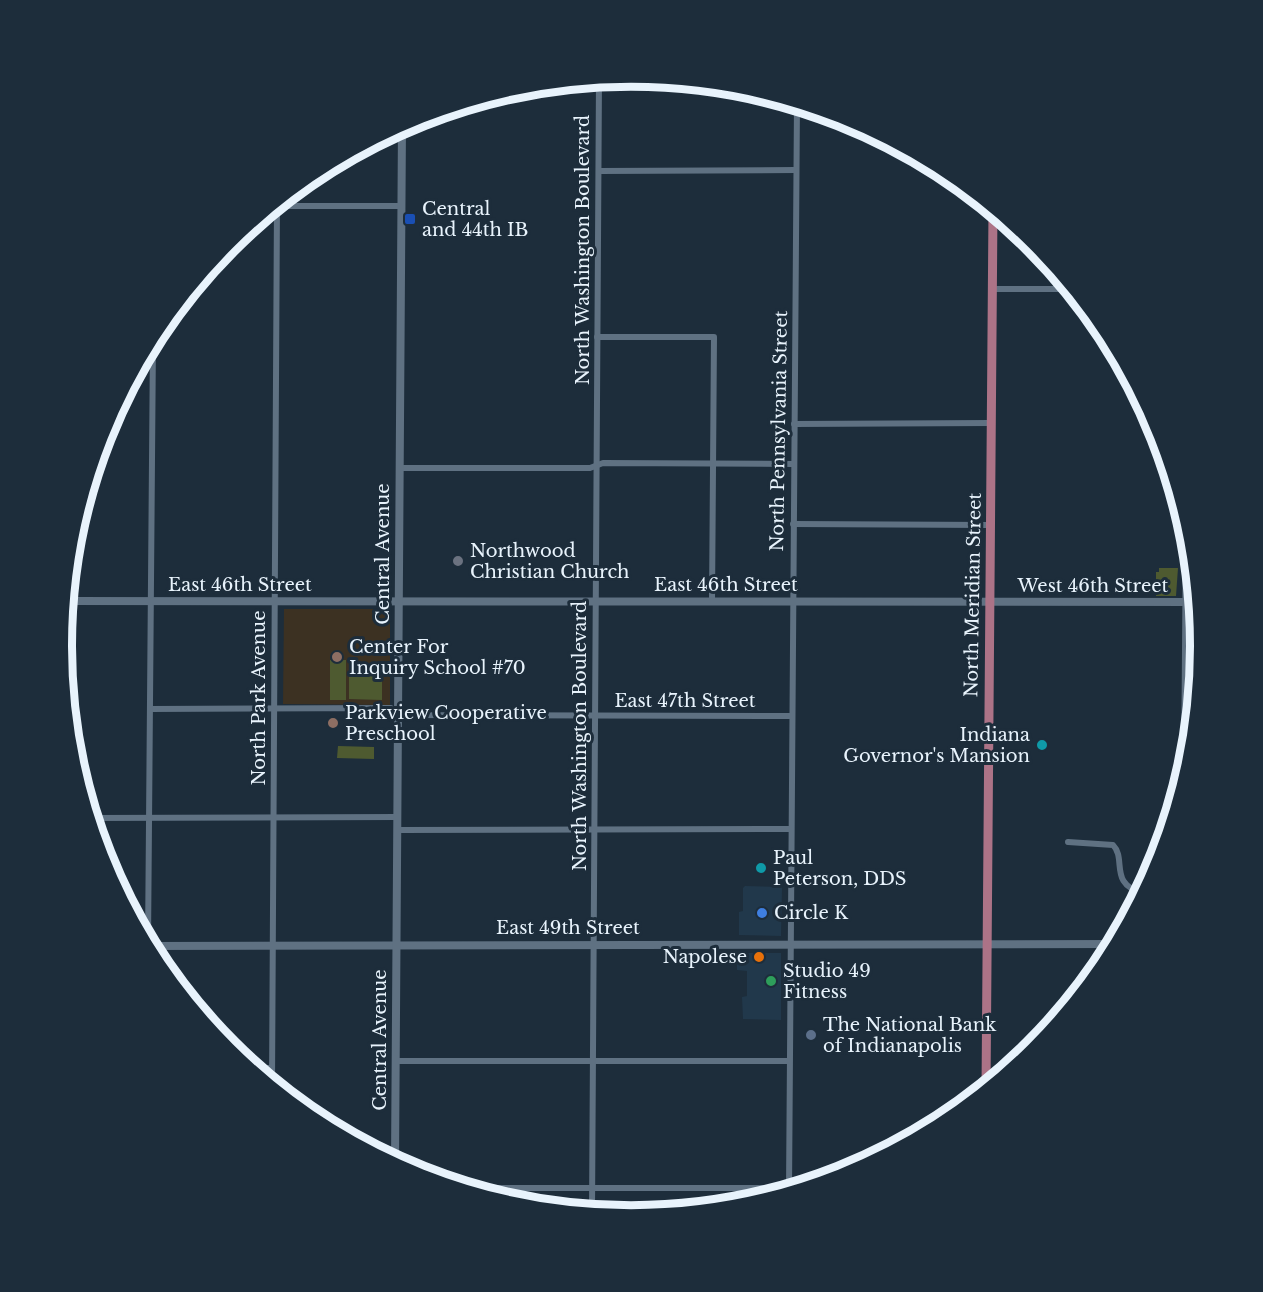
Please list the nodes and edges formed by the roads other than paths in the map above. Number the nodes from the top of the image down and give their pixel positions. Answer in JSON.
{"nodes":[{"id":1,"x":599,"y":88,"type":"edge"},
{"id":2,"x":797,"y":112,"type":"edge"},
{"id":3,"x":402,"y":136,"type":"edge"},
{"id":4,"x":598,"y":171,"type":"junction"},
{"id":5,"x":796,"y":171,"type":"junction"},
{"id":6,"x":287,"y":205,"type":"edge"},
{"id":7,"x":401,"y":206,"type":"junction"},
{"id":8,"x":276,"y":214,"type":"edge"},
{"id":9,"x":993,"y":219,"type":"edge"},
{"id":10,"x":992,"y":289,"type":"junction"},
{"id":11,"x":1062,"y":289,"type":"edge"},
{"id":12,"x":597,"y":337,"type":"junction"},
{"id":13,"x":153,"y":356,"type":"edge"},
{"id":14,"x":991,"y":423,"type":"junction"},
{"id":15,"x":794,"y":424,"type":"junction"},
{"id":16,"x":713,"y":463,"type":"junction"},
{"id":17,"x":794,"y":464,"type":"junction"},
{"id":18,"x":597,"y":465,"type":"junction"},
{"id":19,"x":400,"y":468,"type":"junction"},
{"id":20,"x":793,"y":524,"type":"junction"},
{"id":21,"x":990,"y":525,"type":"junction"},
{"id":22,"x":1186,"y":576,"type":"edge"},
{"id":23,"x":74,"y":602,"type":"edge"},
{"id":24,"x":151,"y":602,"type":"junction"},
{"id":25,"x":275,"y":602,"type":"junction"},
{"id":26,"x":399,"y":602,"type":"junction"},
{"id":27,"x":596,"y":602,"type":"junction"},
{"id":28,"x":712,"y":602,"type":"junction"},
{"id":29,"x":793,"y":602,"type":"junction"},
{"id":30,"x":989,"y":602,"type":"junction"},
{"id":31,"x":1186,"y":602,"type":"junction"},
{"id":32,"x":1189,"y":602,"type":"edge"},
{"id":33,"x":274,"y":708,"type":"junction"},
{"id":34,"x":150,"y":709,"type":"junction"},
{"id":35,"x":398,"y":715,"type":"junction"},
{"id":36,"x":595,"y":716,"type":"junction"},
{"id":37,"x":792,"y":716,"type":"junction"},
{"id":38,"x":1185,"y":723,"type":"edge"},
{"id":39,"x":273,"y":817,"type":"junction"},
{"id":40,"x":398,"y":817,"type":"junction"},
{"id":41,"x":99,"y":818,"type":"edge"},
{"id":42,"x":149,"y":818,"type":"junction"},
{"id":43,"x":791,"y":829,"type":"junction"},
{"id":44,"x":398,"y":830,"type":"junction"},
{"id":45,"x":594,"y":830,"type":"junction"},
{"id":46,"x":1068,"y":842,"type":"dead end"},
{"id":47,"x":1135,"y":890,"type":"edge"},
{"id":48,"x":148,"y":928,"type":"edge"},
{"id":49,"x":790,"y":944,"type":"junction"},
{"id":50,"x":987,"y":944,"type":"junction"},
{"id":51,"x":1105,"y":944,"type":"edge"},
{"id":52,"x":159,"y":945,"type":"edge"},
{"id":53,"x":397,"y":945,"type":"junction"},
{"id":54,"x":594,"y":945,"type":"junction"},
{"id":55,"x":273,"y":946,"type":"junction"},
{"id":56,"x":396,"y":1061,"type":"junction"},
{"id":57,"x":789,"y":1061,"type":"junction"},
{"id":58,"x":593,"y":1062,"type":"junction"},
{"id":59,"x":264,"y":1068,"type":"edge"},
{"id":60,"x":272,"y":1068,"type":"junction"},
{"id":61,"x":272,"y":1074,"type":"edge"},
{"id":62,"x":986,"y":1078,"type":"edge"},
{"id":63,"x":395,"y":1153,"type":"edge"},
{"id":64,"x":789,"y":1182,"type":"edge"},
{"id":65,"x":495,"y":1188,"type":"edge"},
{"id":66,"x":592,"y":1188,"type":"junction"},
{"id":67,"x":762,"y":1190,"type":"edge"},
{"id":68,"x":592,"y":1204,"type":"edge"}],
"edges":[{"from":1,"to":4,"type":"street","name":"North Washington Boulevard"},
{"from":2,"to":5,"type":"street","name":"North Pennsylvania Street"},
{"from":3,"to":7,"type":"main road","name":"Central Avenue"},
{"from":4,"to":5,"type":"street"},
{"from":4,"to":12,"type":"street","name":"North Washington Boulevard"},
{"from":5,"to":15,"type":"street","name":"North Pennsylvania Street"},
{"from":6,"to":7,"type":"street"},
{"from":7,"to":19,"type":"main road","name":"Central Avenue"},
{"from":8,"to":25,"type":"street","name":"North Park Avenue"},
{"from":9,"to":10,"type":"main road","name":"North Meridian Street"},
{"from":10,"to":11,"type":"street"},
{"from":10,"to":14,"type":"main road","name":"North Meridian Street"},
{"from":12,"to":16,"type":"street"},
{"from":12,"to":18,"type":"street","name":"North Washington Boulevard"},
{"from":13,"to":24,"type":"street"},
{"from":14,"to":15,"type":"street"},
{"from":14,"to":21,"type":"main road","name":"North Meridian Street"},
{"from":15,"to":17,"type":"street","name":"North Pennsylvania Street"},
{"from":16,"to":17,"type":"street"},
{"from":16,"to":18,"type":"street"},
{"from":16,"to":28,"type":"street"},
{"from":17,"to":20,"type":"street","name":"North Pennsylvania Street"},
{"from":18,"to":19,"type":"street"},
{"from":18,"to":27,"type":"street","name":"North Washington Boulevard"},
{"from":19,"to":26,"type":"main road","name":"Central Avenue"},
{"from":20,"to":21,"type":"street"},
{"from":20,"to":29,"type":"street","name":"North Pennsylvania Street"},
{"from":21,"to":30,"type":"main road","name":"North Meridian Street"},
{"from":22,"to":31,"type":"main road"},
{"from":23,"to":24,"type":"main road","name":"East 46th Street"},
{"from":24,"to":25,"type":"main road","name":"East 46th Street"},
{"from":24,"to":34,"type":"street"},
{"from":25,"to":26,"type":"main road","name":"East 46th Street"},
{"from":25,"to":33,"type":"street","name":"North Park Avenue"},
{"from":26,"to":27,"type":"main road","name":"East 46th Street"},
{"from":26,"to":35,"type":"main road","name":"Central Avenue"},
{"from":27,"to":28,"type":"main road","name":"East 46th Street"},
{"from":27,"to":36,"type":"street","name":"North Washington Boulevard"},
{"from":28,"to":29,"type":"main road","name":"East 46th Street"},
{"from":29,"to":30,"type":"main road","name":"East 46th Street"},
{"from":29,"to":37,"type":"street","name":"North Pennsylvania Street"},
{"from":30,"to":31,"type":"main road","name":"West 46th Street"},
{"from":30,"to":50,"type":"main road","name":"North Meridian Street"},
{"from":31,"to":32,"type":"main road","name":"West 46th Street"},
{"from":31,"to":38,"type":"main road"},
{"from":33,"to":34,"type":"street","name":"East 47th Street"},
{"from":33,"to":35,"type":"street","name":"East 47th Street"},
{"from":33,"to":39,"type":"street","name":"North Park Avenue"},
{"from":34,"to":42,"type":"street"},
{"from":35,"to":36,"type":"street","name":"East 47th Street"},
{"from":35,"to":40,"type":"main road","name":"Central Avenue"},
{"from":36,"to":37,"type":"street","name":"East 47th Street"},
{"from":36,"to":45,"type":"street","name":"North Washington Boulevard"},
{"from":37,"to":43,"type":"street","name":"North Pennsylvania Street"},
{"from":39,"to":40,"type":"street"},
{"from":39,"to":42,"type":"street"},
{"from":39,"to":55,"type":"street","name":"North Park Avenue"},
{"from":40,"to":44,"type":"main road","name":"Central Avenue"},
{"from":41,"to":42,"type":"street"},
{"from":42,"to":48,"type":"street"},
{"from":43,"to":45,"type":"street"},
{"from":43,"to":49,"type":"street","name":"North Pennsylvania Street"},
{"from":44,"to":45,"type":"street"},
{"from":44,"to":53,"type":"main road","name":"Central Avenue"},
{"from":45,"to":54,"type":"street","name":"North Washington Boulevard"},
{"from":46,"to":47,"type":"street"},
{"from":49,"to":50,"type":"main road","name":"East 49th Street"},
{"from":49,"to":54,"type":"main road","name":"East 49th Street"},
{"from":49,"to":57,"type":"street","name":"North Pennsylvania Street"},
{"from":50,"to":51,"type":"main road","name":"East 49th Street"},
{"from":50,"to":62,"type":"main road","name":"North Meridian Street"},
{"from":52,"to":55,"type":"main road","name":"East 49th Street"},
{"from":53,"to":54,"type":"main road","name":"East 49th Street"},
{"from":53,"to":55,"type":"main road","name":"East 49th Street"},
{"from":53,"to":56,"type":"main road","name":"Central Avenue"},
{"from":54,"to":58,"type":"street","name":"North Washington Boulevard"},
{"from":55,"to":60,"type":"street","name":"North Park Avenue"},
{"from":56,"to":58,"type":"street"},
{"from":56,"to":63,"type":"main road","name":"Central Avenue"},
{"from":57,"to":58,"type":"street"},
{"from":57,"to":64,"type":"street","name":"North Pennsylvania Street"},
{"from":58,"to":66,"type":"street","name":"North Washington Boulevard"},
{"from":59,"to":60,"type":"street"},
{"from":60,"to":61,"type":"street","name":"North Park Avenue"},
{"from":65,"to":66,"type":"street"},
{"from":66,"to":67,"type":"street"},
{"from":66,"to":68,"type":"street","name":"North Washington Boulevard"}]}
